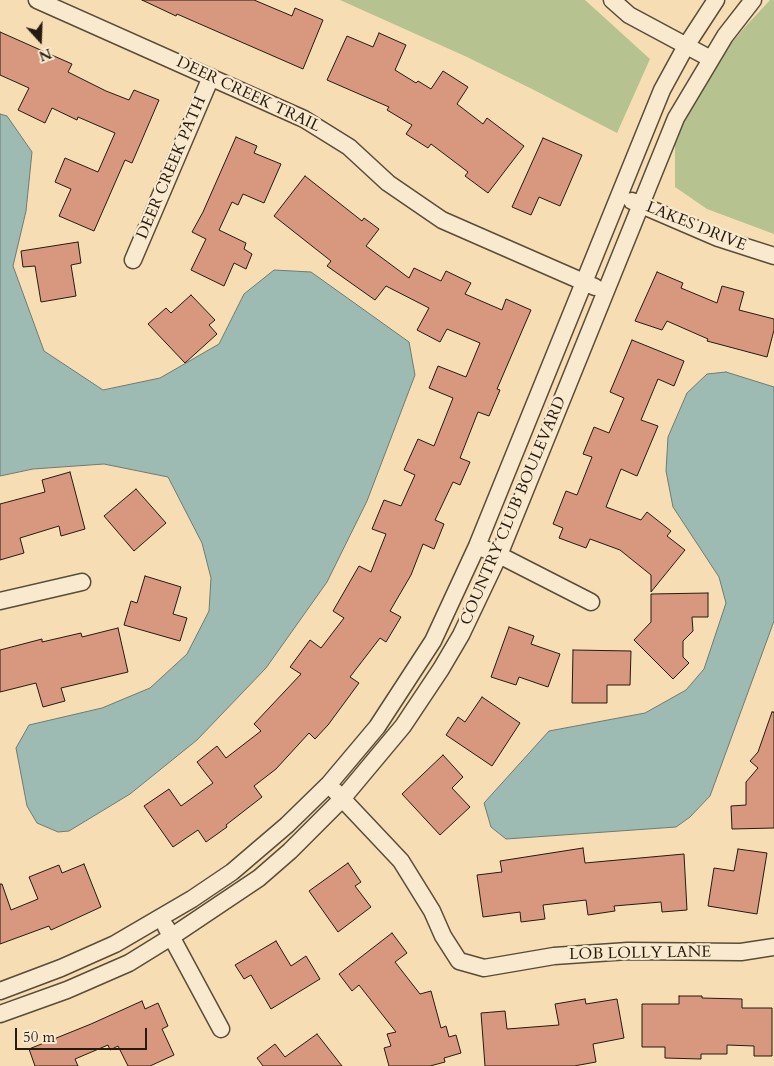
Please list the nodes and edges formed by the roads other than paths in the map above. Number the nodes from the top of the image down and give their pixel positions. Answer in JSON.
{"nodes":[{"id":1,"x":37,"y":0,"type":"edge"},
{"id":2,"x":612,"y":0,"type":"edge"},
{"id":3,"x":716,"y":0,"type":"edge"},
{"id":4,"x":753,"y":0,"type":"edge"},
{"id":5,"x":686,"y":46,"type":"junction"},
{"id":6,"x":711,"y":59,"type":"junction"},
{"id":7,"x":211,"y":76,"type":"junction"},
{"id":8,"x":619,"y":196,"type":"junction"},
{"id":9,"x":640,"y":204,"type":"junction"},
{"id":10,"x":774,"y":256,"type":"edge"},
{"id":11,"x":133,"y":260,"type":"dead end"},
{"id":12,"x":585,"y":283,"type":"junction"},
{"id":13,"x":606,"y":292,"type":"junction"},
{"id":14,"x":477,"y":546,"type":"junction"},
{"id":15,"x":499,"y":555,"type":"junction"},
{"id":16,"x":82,"y":582,"type":"dead end"},
{"id":17,"x":0,"y":601,"type":"edge"},
{"id":18,"x":591,"y":602,"type":"dead end"},
{"id":19,"x":329,"y":784,"type":"junction"},
{"id":20,"x":342,"y":799,"type":"junction"},
{"id":21,"x":161,"y":918,"type":"junction"},
{"id":22,"x":171,"y":937,"type":"junction"},
{"id":23,"x":774,"y":947,"type":"edge"},
{"id":24,"x":0,"y":991,"type":"edge"},
{"id":25,"x":0,"y":1014,"type":"edge"},
{"id":26,"x":221,"y":1029,"type":"dead end"}],
"edges":[{"from":1,"to":7,"type":"street","name":"DEER CREEK TRAIL"},
{"from":2,"to":5,"type":"street"},
{"from":3,"to":5,"type":"street","name":"COUNTRY CLUB BOULEVARD"},
{"from":4,"to":6,"type":"street","name":"COUNTRY CLUB BOULEVARD"},
{"from":5,"to":6,"type":"street"},
{"from":5,"to":8,"type":"street","name":"COUNTRY CLUB BOULEVARD"},
{"from":6,"to":9,"type":"street","name":"COUNTRY CLUB BOULEVARD"},
{"from":7,"to":11,"type":"street","name":"DEER CREEK PATH"},
{"from":7,"to":12,"type":"street","name":"DEER CREEK TRAIL"},
{"from":8,"to":9,"type":"street","name":"LAKES DRIVE"},
{"from":8,"to":12,"type":"street","name":"COUNTRY CLUB BOULEVARD"},
{"from":9,"to":10,"type":"street","name":"LAKES DRIVE"},
{"from":9,"to":13,"type":"street","name":"COUNTRY CLUB BOULEVARD"},
{"from":12,"to":13,"type":"street","name":"DEER CREEK TRAIL"},
{"from":12,"to":14,"type":"street","name":"COUNTRY CLUB BOULEVARD"},
{"from":13,"to":15,"type":"street","name":"COUNTRY CLUB BOULEVARD"},
{"from":14,"to":15,"type":"street"},
{"from":14,"to":19,"type":"street","name":"COUNTRY CLUB BOULEVARD"},
{"from":15,"to":18,"type":"street"},
{"from":15,"to":20,"type":"street","name":"COUNTRY CLUB BOULEVARD"},
{"from":16,"to":17,"type":"street"},
{"from":19,"to":20,"type":"street","name":"LOB LOLLY LANE"},
{"from":19,"to":21,"type":"street","name":"COUNTRY CLUB BOULEVARD"},
{"from":20,"to":22,"type":"street","name":"COUNTRY CLUB BOULEVARD"},
{"from":20,"to":23,"type":"street","name":"LOB LOLLY LANE"},
{"from":21,"to":22,"type":"street"},
{"from":21,"to":24,"type":"street","name":"COUNTRY CLUB BOULEVARD"},
{"from":22,"to":25,"type":"street","name":"COUNTRY CLUB BOULEVARD"},
{"from":22,"to":26,"type":"street"}]}
